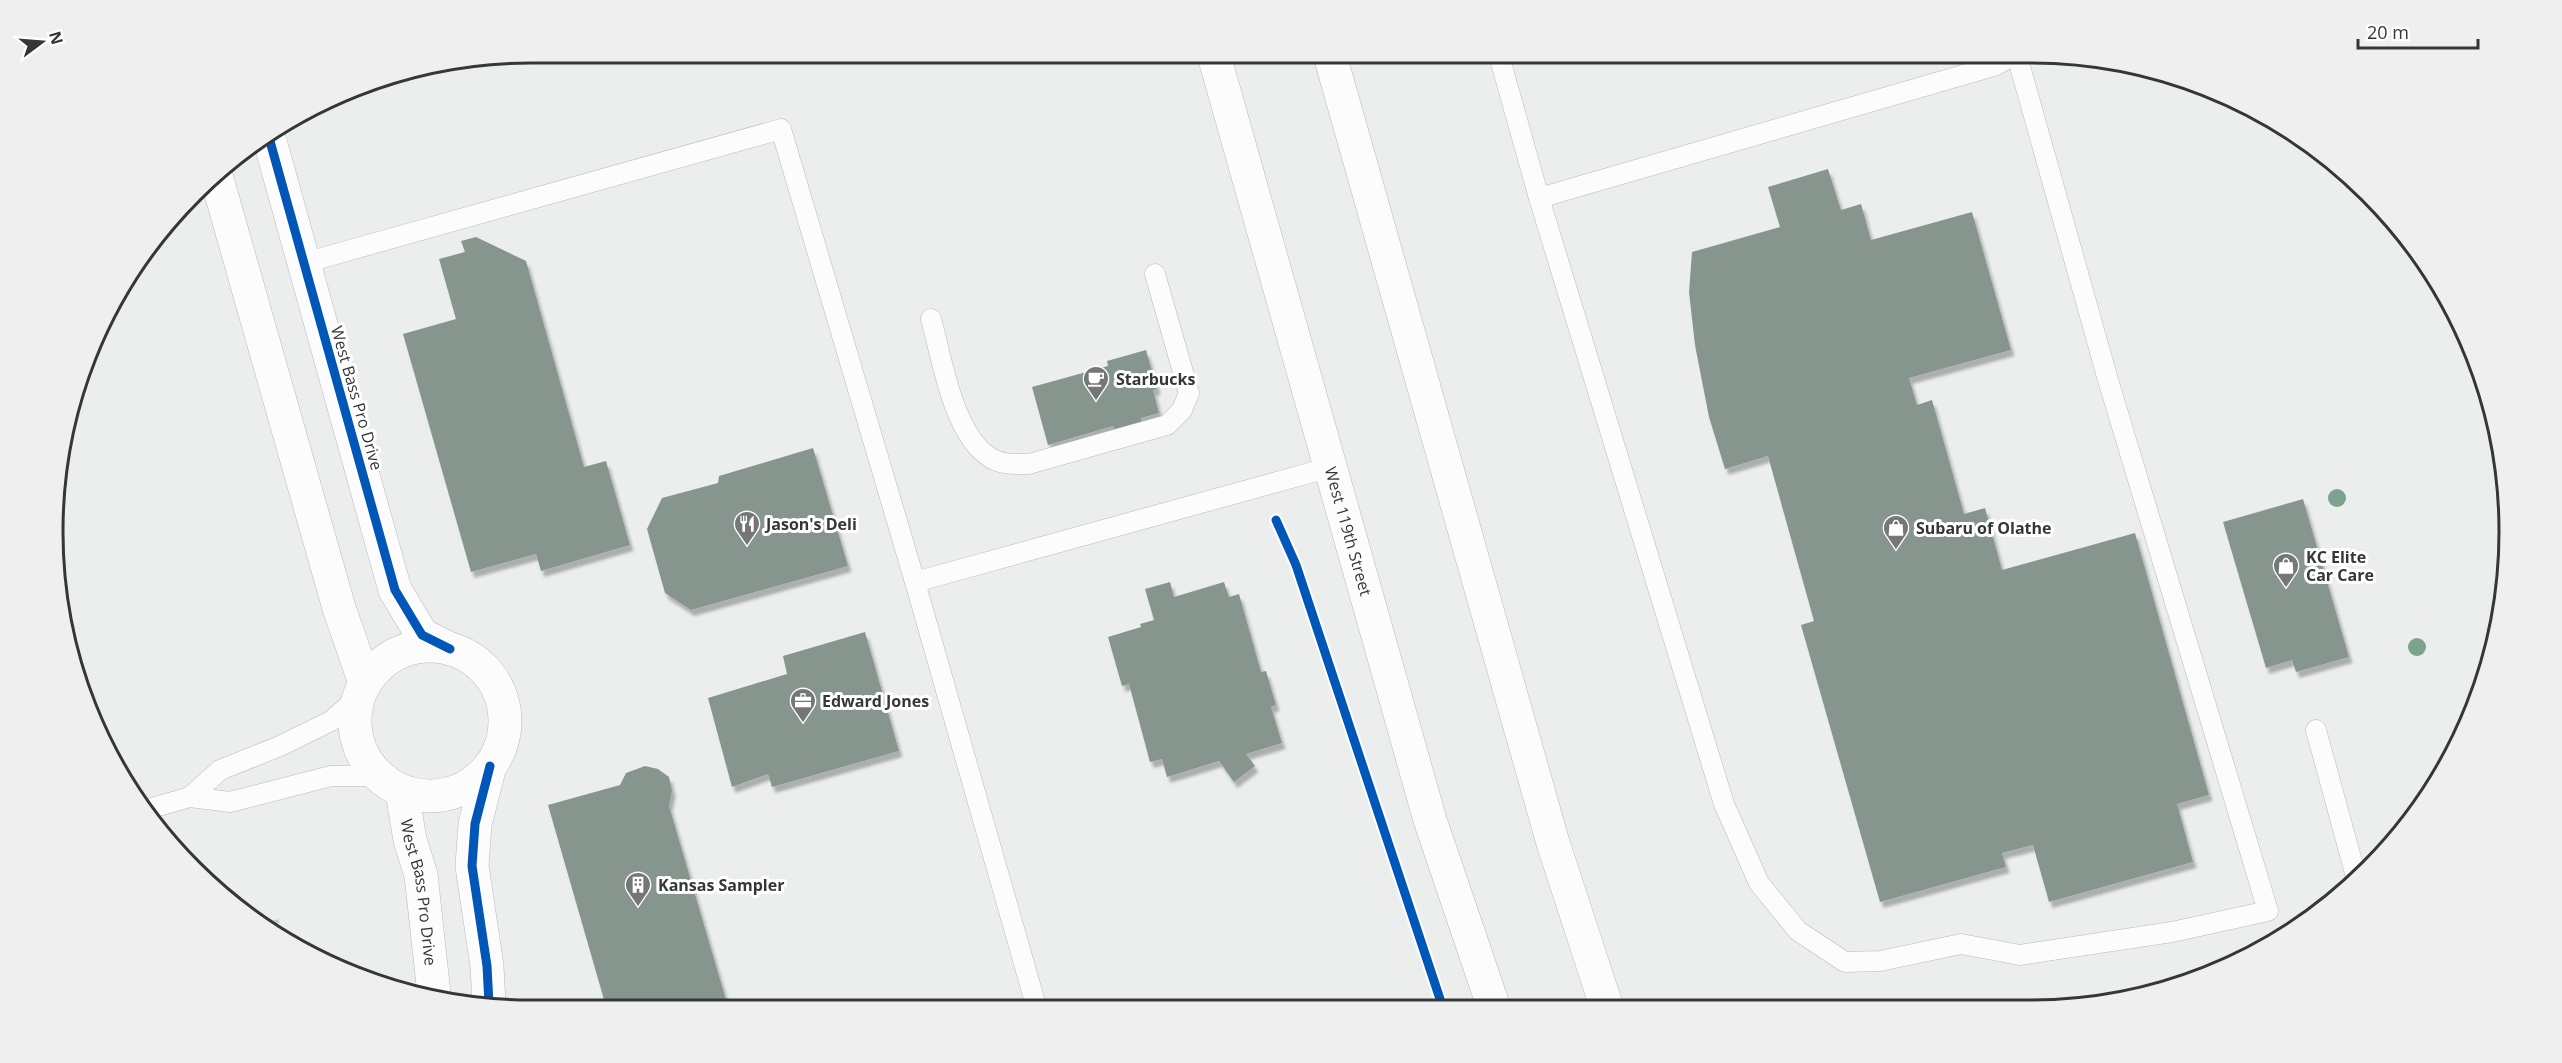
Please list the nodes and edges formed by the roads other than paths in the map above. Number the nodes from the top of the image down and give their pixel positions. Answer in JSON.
{"nodes":[{"id":1,"x":1217,"y":63,"type":"edge"},
{"id":2,"x":1332,"y":63,"type":"edge"},
{"id":3,"x":1501,"y":63,"type":"edge"},
{"id":4,"x":2000,"y":63,"type":"edge"},
{"id":5,"x":2021,"y":63,"type":"edge"},
{"id":6,"x":270,"y":142,"type":"edge"},
{"id":7,"x":218,"y":183,"type":"edge"},
{"id":8,"x":1539,"y":198,"type":"junction"},
{"id":9,"x":304,"y":263,"type":"junction"},
{"id":10,"x":1155,"y":274,"type":"dead end"},
{"id":11,"x":932,"y":319,"type":"dead end"},
{"id":12,"x":1331,"y":467,"type":"junction"},
{"id":13,"x":915,"y":582,"type":"junction"},
{"id":14,"x":450,"y":649,"type":"junction"},
{"id":15,"x":360,"y":691,"type":"junction"},
{"id":16,"x":2316,"y":730,"type":"dead end"},
{"id":17,"x":490,"y":766,"type":"junction"},
{"id":18,"x":390,"y":784,"type":"junction"},
{"id":19,"x":190,"y":797,"type":"junction"},
{"id":20,"x":153,"y":808,"type":"edge"},
{"id":21,"x":2354,"y":870,"type":"edge"},
{"id":22,"x":434,"y":989,"type":"edge"},
{"id":23,"x":489,"y":998,"type":"edge"},
{"id":24,"x":1034,"y":1000,"type":"edge"},
{"id":25,"x":1491,"y":1000,"type":"edge"},
{"id":26,"x":1604,"y":1000,"type":"edge"}],
"edges":[{"from":1,"to":12,"type":"main road","name":"West 119th Street"},
{"from":2,"to":26,"type":"main road"},
{"from":3,"to":8,"type":"lane"},
{"from":4,"to":8,"type":"lane"},
{"from":5,"to":8,"type":"lane"},
{"from":6,"to":9,"type":"main road","name":"West Bass Pro Drive"},
{"from":7,"to":15,"type":"main road"},
{"from":9,"to":13,"type":"lane"},
{"from":9,"to":14,"type":"main road","name":"West Bass Pro Drive"},
{"from":10,"to":11,"type":"lane"},
{"from":12,"to":13,"type":"lane"},
{"from":12,"to":25,"type":"main road","name":"West 119th Street"},
{"from":13,"to":24,"type":"lane"},
{"from":14,"to":15,"type":"main road"},
{"from":14,"to":17,"type":"main road"},
{"from":15,"to":18,"type":"main road"},
{"from":15,"to":19,"type":"lane"},
{"from":16,"to":21,"type":"lane"},
{"from":17,"to":18,"type":"main road"},
{"from":17,"to":23,"type":"main road"},
{"from":18,"to":19,"type":"lane"},
{"from":18,"to":22,"type":"main road","name":"West Bass Pro Drive"},
{"from":19,"to":20,"type":"lane"}]}
